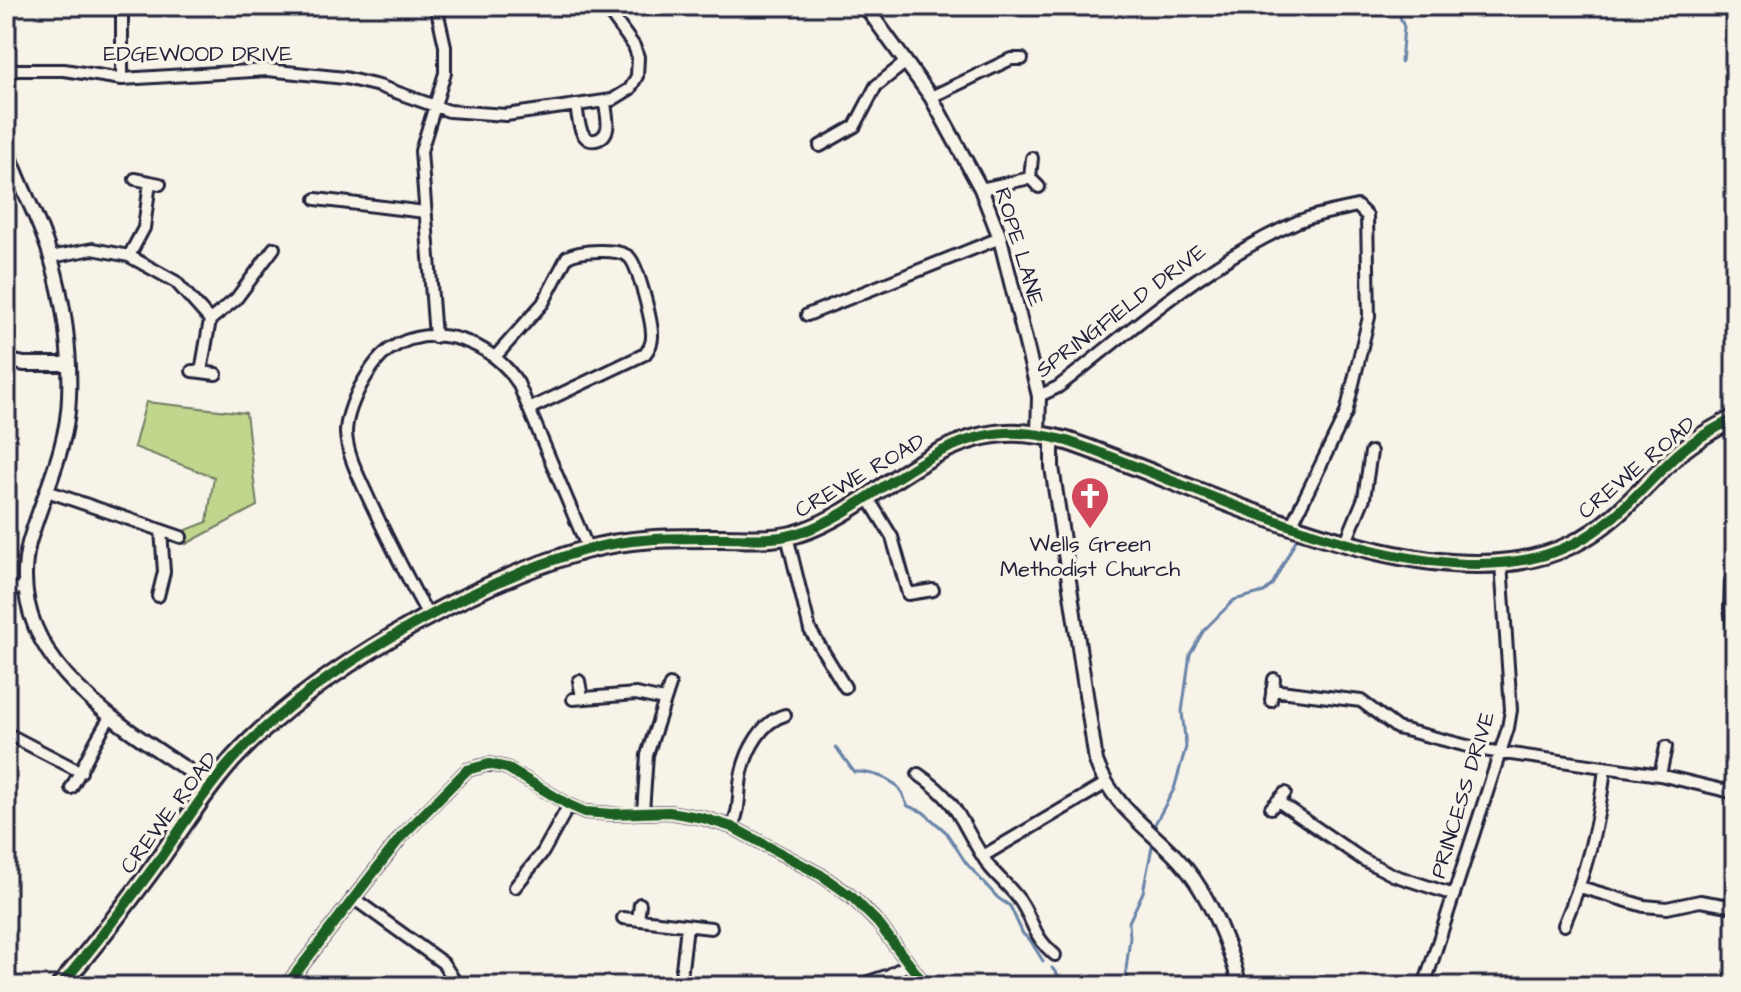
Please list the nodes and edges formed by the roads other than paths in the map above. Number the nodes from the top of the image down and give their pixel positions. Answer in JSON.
{"nodes":[{"id":1,"x":122,"y":6,"type":"edge"},
{"id":2,"x":436,"y":6,"type":"edge"},
{"id":3,"x":605,"y":6,"type":"edge"},
{"id":4,"x":865,"y":6,"type":"edge"},
{"id":5,"x":1022,"y":59,"type":"dead end"},
{"id":6,"x":906,"y":62,"type":"junction"},
{"id":7,"x":6,"y":70,"type":"edge"},
{"id":8,"x":122,"y":79,"type":"junction"},
{"id":9,"x":931,"y":97,"type":"junction"},
{"id":10,"x":605,"y":101,"type":"junction"},
{"id":11,"x":576,"y":105,"type":"junction"},
{"id":12,"x":434,"y":108,"type":"junction"},
{"id":13,"x":6,"y":145,"type":"edge"},
{"id":14,"x":820,"y":146,"type":"dead end"},
{"id":15,"x":1032,"y":158,"type":"dead end"},
{"id":16,"x":10,"y":170,"type":"edge"},
{"id":17,"x":1030,"y":178,"type":"junction"},
{"id":18,"x":135,"y":179,"type":"dead end"},
{"id":19,"x":1039,"y":187,"type":"dead end"},
{"id":20,"x":981,"y":189,"type":"junction"},
{"id":21,"x":316,"y":199,"type":"dead end"},
{"id":22,"x":425,"y":212,"type":"junction"},
{"id":23,"x":1000,"y":238,"type":"junction"},
{"id":24,"x":274,"y":248,"type":"dead end"},
{"id":25,"x":129,"y":256,"type":"junction"},
{"id":26,"x":51,"y":257,"type":"junction"},
{"id":27,"x":807,"y":315,"type":"dead end"},
{"id":28,"x":210,"y":320,"type":"junction"},
{"id":29,"x":435,"y":337,"type":"junction"},
{"id":30,"x":495,"y":357,"type":"junction"},
{"id":31,"x":6,"y":360,"type":"edge"},
{"id":32,"x":68,"y":364,"type":"junction"},
{"id":33,"x":216,"y":374,"type":"dead end"},
{"id":34,"x":1039,"y":396,"type":"junction"},
{"id":35,"x":529,"y":409,"type":"junction"},
{"id":36,"x":1735,"y":418,"type":"edge"},
{"id":37,"x":1045,"y":436,"type":"junction"},
{"id":38,"x":1371,"y":452,"type":"dead end"},
{"id":39,"x":47,"y":491,"type":"junction"},
{"id":40,"x":868,"y":498,"type":"junction"},
{"id":41,"x":1291,"y":526,"type":"junction"},
{"id":42,"x":161,"y":530,"type":"junction"},
{"id":43,"x":787,"y":536,"type":"junction"},
{"id":44,"x":181,"y":537,"type":"dead end"},
{"id":45,"x":1345,"y":544,"type":"junction"},
{"id":46,"x":588,"y":549,"type":"junction"},
{"id":47,"x":1501,"y":563,"type":"junction"},
{"id":48,"x":1731,"y":581,"type":"dead end"},
{"id":49,"x":24,"y":588,"type":"junction"},
{"id":50,"x":6,"y":589,"type":"edge"},
{"id":51,"x":933,"y":590,"type":"dead end"},
{"id":52,"x":158,"y":596,"type":"dead end"},
{"id":53,"x":429,"y":617,"type":"junction"},
{"id":54,"x":1735,"y":634,"type":"edge"},
{"id":55,"x":579,"y":681,"type":"dead end"},
{"id":56,"x":670,"y":685,"type":"dead end"},
{"id":57,"x":845,"y":687,"type":"dead end"},
{"id":58,"x":1272,"y":690,"type":"dead end"},
{"id":59,"x":664,"y":700,"type":"junction"},
{"id":60,"x":779,"y":714,"type":"dead end"},
{"id":61,"x":111,"y":716,"type":"junction"},
{"id":62,"x":6,"y":733,"type":"edge"},
{"id":63,"x":1666,"y":747,"type":"dead end"},
{"id":64,"x":1501,"y":753,"type":"junction"},
{"id":65,"x":1605,"y":768,"type":"junction"},
{"id":66,"x":81,"y":772,"type":"junction"},
{"id":67,"x":918,"y":774,"type":"dead end"},
{"id":68,"x":1660,"y":775,"type":"junction"},
{"id":69,"x":1105,"y":784,"type":"junction"},
{"id":70,"x":212,"y":786,"type":"junction"},
{"id":71,"x":71,"y":788,"type":"dead end"},
{"id":72,"x":1735,"y":793,"type":"edge"},
{"id":73,"x":1278,"y":801,"type":"dead end"},
{"id":74,"x":569,"y":805,"type":"junction"},
{"id":75,"x":643,"y":812,"type":"junction"},
{"id":76,"x":732,"y":827,"type":"junction"},
{"id":77,"x":983,"y":856,"type":"junction"},
{"id":78,"x":515,"y":887,"type":"dead end"},
{"id":79,"x":1580,"y":887,"type":"junction"},
{"id":80,"x":1454,"y":895,"type":"junction"},
{"id":81,"x":353,"y":898,"type":"junction"},
{"id":82,"x":640,"y":904,"type":"dead end"},
{"id":83,"x":1735,"y":907,"type":"edge"},
{"id":84,"x":623,"y":918,"type":"dead end"},
{"id":85,"x":638,"y":920,"type":"junction"},
{"id":86,"x":1564,"y":925,"type":"dead end"},
{"id":87,"x":687,"y":926,"type":"junction"},
{"id":88,"x":711,"y":928,"type":"dead end"},
{"id":89,"x":1055,"y":955,"type":"dead end"},
{"id":90,"x":909,"y":964,"type":"junction"},
{"id":91,"x":60,"y":986,"type":"edge"},
{"id":92,"x":286,"y":986,"type":"edge"},
{"id":93,"x":458,"y":986,"type":"edge"},
{"id":94,"x":680,"y":986,"type":"edge"},
{"id":95,"x":856,"y":986,"type":"edge"},
{"id":96,"x":926,"y":986,"type":"edge"},
{"id":97,"x":1240,"y":986,"type":"edge"},
{"id":98,"x":1424,"y":986,"type":"edge"}],
"edges":[{"from":1,"to":8,"type":"street"},
{"from":2,"to":12,"type":"street"},
{"from":3,"to":10,"type":"street"},
{"from":4,"to":6,"type":"street","name":"ROPE LANE"},
{"from":5,"to":9,"type":"street"},
{"from":6,"to":9,"type":"street","name":"ROPE LANE"},
{"from":6,"to":14,"type":"street"},
{"from":7,"to":8,"type":"street","name":"EDGEWOOD DRIVE"},
{"from":8,"to":12,"type":"street","name":"EDGEWOOD DRIVE"},
{"from":9,"to":20,"type":"street","name":"ROPE LANE"},
{"from":10,"to":11,"type":"street","name":"EDGEWOOD DRIVE"},
{"from":10,"to":11,"type":"street"},
{"from":11,"to":12,"type":"street","name":"EDGEWOOD DRIVE"},
{"from":12,"to":22,"type":"street"},
{"from":13,"to":16,"type":"street"},
{"from":15,"to":17,"type":"street"},
{"from":16,"to":26,"type":"street"},
{"from":17,"to":19,"type":"street"},
{"from":17,"to":20,"type":"street"},
{"from":18,"to":25,"type":"street"},
{"from":20,"to":23,"type":"street","name":"ROPE LANE"},
{"from":21,"to":22,"type":"street"},
{"from":22,"to":29,"type":"street"},
{"from":23,"to":27,"type":"street"},
{"from":23,"to":34,"type":"street","name":"ROPE LANE"},
{"from":24,"to":28,"type":"street"},
{"from":25,"to":26,"type":"street"},
{"from":25,"to":28,"type":"street"},
{"from":26,"to":32,"type":"street"},
{"from":28,"to":33,"type":"street"},
{"from":29,"to":30,"type":"street"},
{"from":29,"to":53,"type":"street"},
{"from":30,"to":35,"type":"street"},
{"from":30,"to":35,"type":"street"},
{"from":31,"to":32,"type":"street"},
{"from":32,"to":39,"type":"street"},
{"from":34,"to":37,"type":"street","name":"ROPE LANE"},
{"from":34,"to":41,"type":"street","name":"SPRINGFIELD DRIVE"},
{"from":35,"to":46,"type":"street"},
{"from":36,"to":47,"type":"main road","name":"CREWE ROAD"},
{"from":37,"to":40,"type":"main road","name":"CREWE ROAD"},
{"from":37,"to":41,"type":"main road","name":"CREWE ROAD"},
{"from":37,"to":69,"type":"street","name":"ROPE LANE"},
{"from":38,"to":45,"type":"street"},
{"from":39,"to":42,"type":"street"},
{"from":39,"to":49,"type":"street"},
{"from":40,"to":43,"type":"main road","name":"CREWE ROAD"},
{"from":40,"to":51,"type":"street"},
{"from":41,"to":45,"type":"main road","name":"CREWE ROAD"},
{"from":42,"to":44,"type":"street"},
{"from":42,"to":52,"type":"street"},
{"from":43,"to":46,"type":"main road","name":"CREWE ROAD"},
{"from":43,"to":57,"type":"street"},
{"from":45,"to":47,"type":"main road","name":"CREWE ROAD"},
{"from":46,"to":53,"type":"main road","name":"CREWE ROAD"},
{"from":47,"to":64,"type":"street","name":"PRINCESS DRIVE"},
{"from":48,"to":54,"type":"street"},
{"from":49,"to":50,"type":"street"},
{"from":49,"to":61,"type":"street"},
{"from":53,"to":70,"type":"main road","name":"CREWE ROAD"},
{"from":55,"to":59,"type":"street"},
{"from":56,"to":59,"type":"street"},
{"from":58,"to":64,"type":"street"},
{"from":59,"to":75,"type":"street"},
{"from":60,"to":76,"type":"street"},
{"from":61,"to":66,"type":"street"},
{"from":61,"to":70,"type":"street"},
{"from":62,"to":66,"type":"street"},
{"from":63,"to":68,"type":"street"},
{"from":64,"to":65,"type":"street"},
{"from":64,"to":80,"type":"street","name":"PRINCESS DRIVE"},
{"from":65,"to":68,"type":"street"},
{"from":65,"to":79,"type":"street"},
{"from":66,"to":71,"type":"street"},
{"from":67,"to":77,"type":"street"},
{"from":68,"to":72,"type":"street"},
{"from":69,"to":77,"type":"street"},
{"from":69,"to":97,"type":"street"},
{"from":70,"to":91,"type":"main road","name":"CREWE ROAD"},
{"from":73,"to":80,"type":"street"},
{"from":74,"to":75,"type":"street"},
{"from":74,"to":78,"type":"street"},
{"from":74,"to":81,"type":"street"},
{"from":75,"to":76,"type":"street"},
{"from":76,"to":90,"type":"street"},
{"from":77,"to":89,"type":"street"},
{"from":79,"to":83,"type":"street"},
{"from":79,"to":86,"type":"street"},
{"from":80,"to":98,"type":"street","name":"PRINCESS DRIVE"},
{"from":81,"to":92,"type":"street"},
{"from":81,"to":93,"type":"street"},
{"from":82,"to":85,"type":"street"},
{"from":84,"to":85,"type":"street"},
{"from":85,"to":87,"type":"street"},
{"from":87,"to":88,"type":"street"},
{"from":87,"to":94,"type":"street"},
{"from":90,"to":95,"type":"street"},
{"from":90,"to":96,"type":"street"}]}
